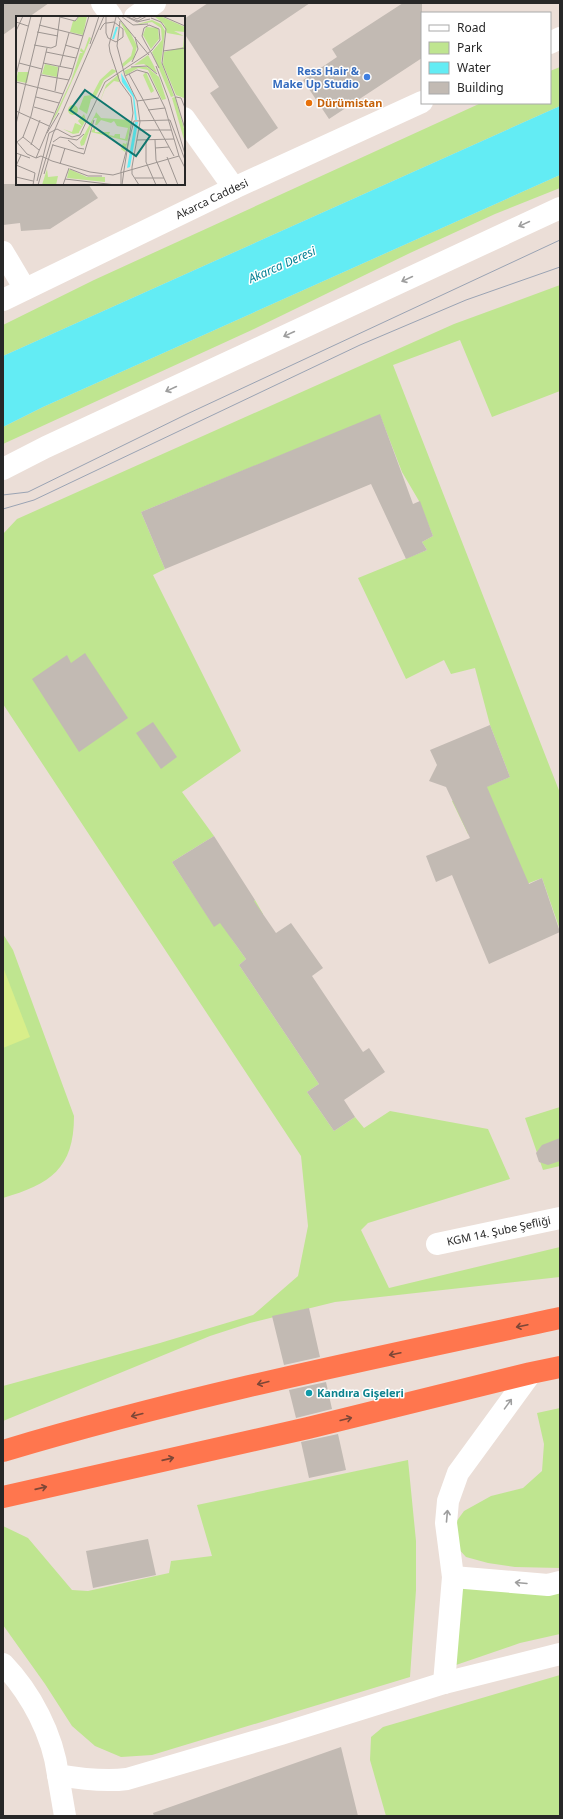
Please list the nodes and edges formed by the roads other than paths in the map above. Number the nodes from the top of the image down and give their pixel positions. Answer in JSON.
{"nodes":[{"id":1,"x":102,"y":3,"type":"edge"},
{"id":2,"x":155,"y":3,"type":"edge"},
{"id":3,"x":111,"y":16,"type":"edge"},
{"id":4,"x":136,"y":16,"type":"edge"},
{"id":5,"x":560,"y":38,"type":"edge"},
{"id":6,"x":551,"y":42,"type":"edge"},
{"id":7,"x":421,"y":102,"type":"edge"},
{"id":8,"x":185,"y":119,"type":"edge"},
{"id":9,"x":234,"y":188,"type":"junction"},
{"id":10,"x":560,"y":208,"type":"edge"},
{"id":11,"x":3,"y":252,"type":"edge"},
{"id":12,"x":25,"y":289,"type":"junction"},
{"id":13,"x":3,"y":300,"type":"edge"},
{"id":14,"x":3,"y":469,"type":"edge"},
{"id":15,"x":560,"y":1218,"type":"edge"},
{"id":16,"x":437,"y":1244,"type":"dead end"},
{"id":17,"x":560,"y":1318,"type":"edge"},
{"id":18,"x":560,"y":1367,"type":"edge"},
{"id":19,"x":531,"y":1373,"type":"junction"},
{"id":20,"x":3,"y":1451,"type":"edge"},
{"id":21,"x":3,"y":1497,"type":"edge"},
{"id":22,"x":453,"y":1577,"type":"junction"},
{"id":23,"x":560,"y":1582,"type":"edge"},
{"id":24,"x":560,"y":1654,"type":"edge"},
{"id":25,"x":3,"y":1664,"type":"edge"},
{"id":26,"x":444,"y":1683,"type":"junction"},
{"id":27,"x":58,"y":1775,"type":"junction"},
{"id":28,"x":65,"y":1816,"type":"edge"}],
"edges":[{"from":1,"to":3,"type":"street"},
{"from":2,"to":4,"type":"street"},
{"from":5,"to":6,"type":"street"},
{"from":7,"to":9,"type":"street","name":"Akarca Caddesi"},
{"from":8,"to":9,"type":"street"},
{"from":9,"to":12,"type":"street","name":"Akarca Caddesi"},
{"from":10,"to":14,"type":"street","one_way":true},
{"from":11,"to":12,"type":"street"},
{"from":12,"to":13,"type":"street","name":"Akarca Caddesi"},
{"from":15,"to":16,"type":"street","name":"KGM 14. Şube Şefliği"},
{"from":17,"to":20,"type":"highway","one_way":true},
{"from":18,"to":19,"type":"highway"},
{"from":21,"to":19,"type":"highway","one_way":true},
{"from":22,"to":19,"type":"street","one_way":true},
{"from":23,"to":22,"type":"street","one_way":true},
{"from":22,"to":26,"type":"street"},
{"from":24,"to":26,"type":"street"},
{"from":25,"to":27,"type":"street"},
{"from":26,"to":27,"type":"street"},
{"from":27,"to":28,"type":"street"}]}
